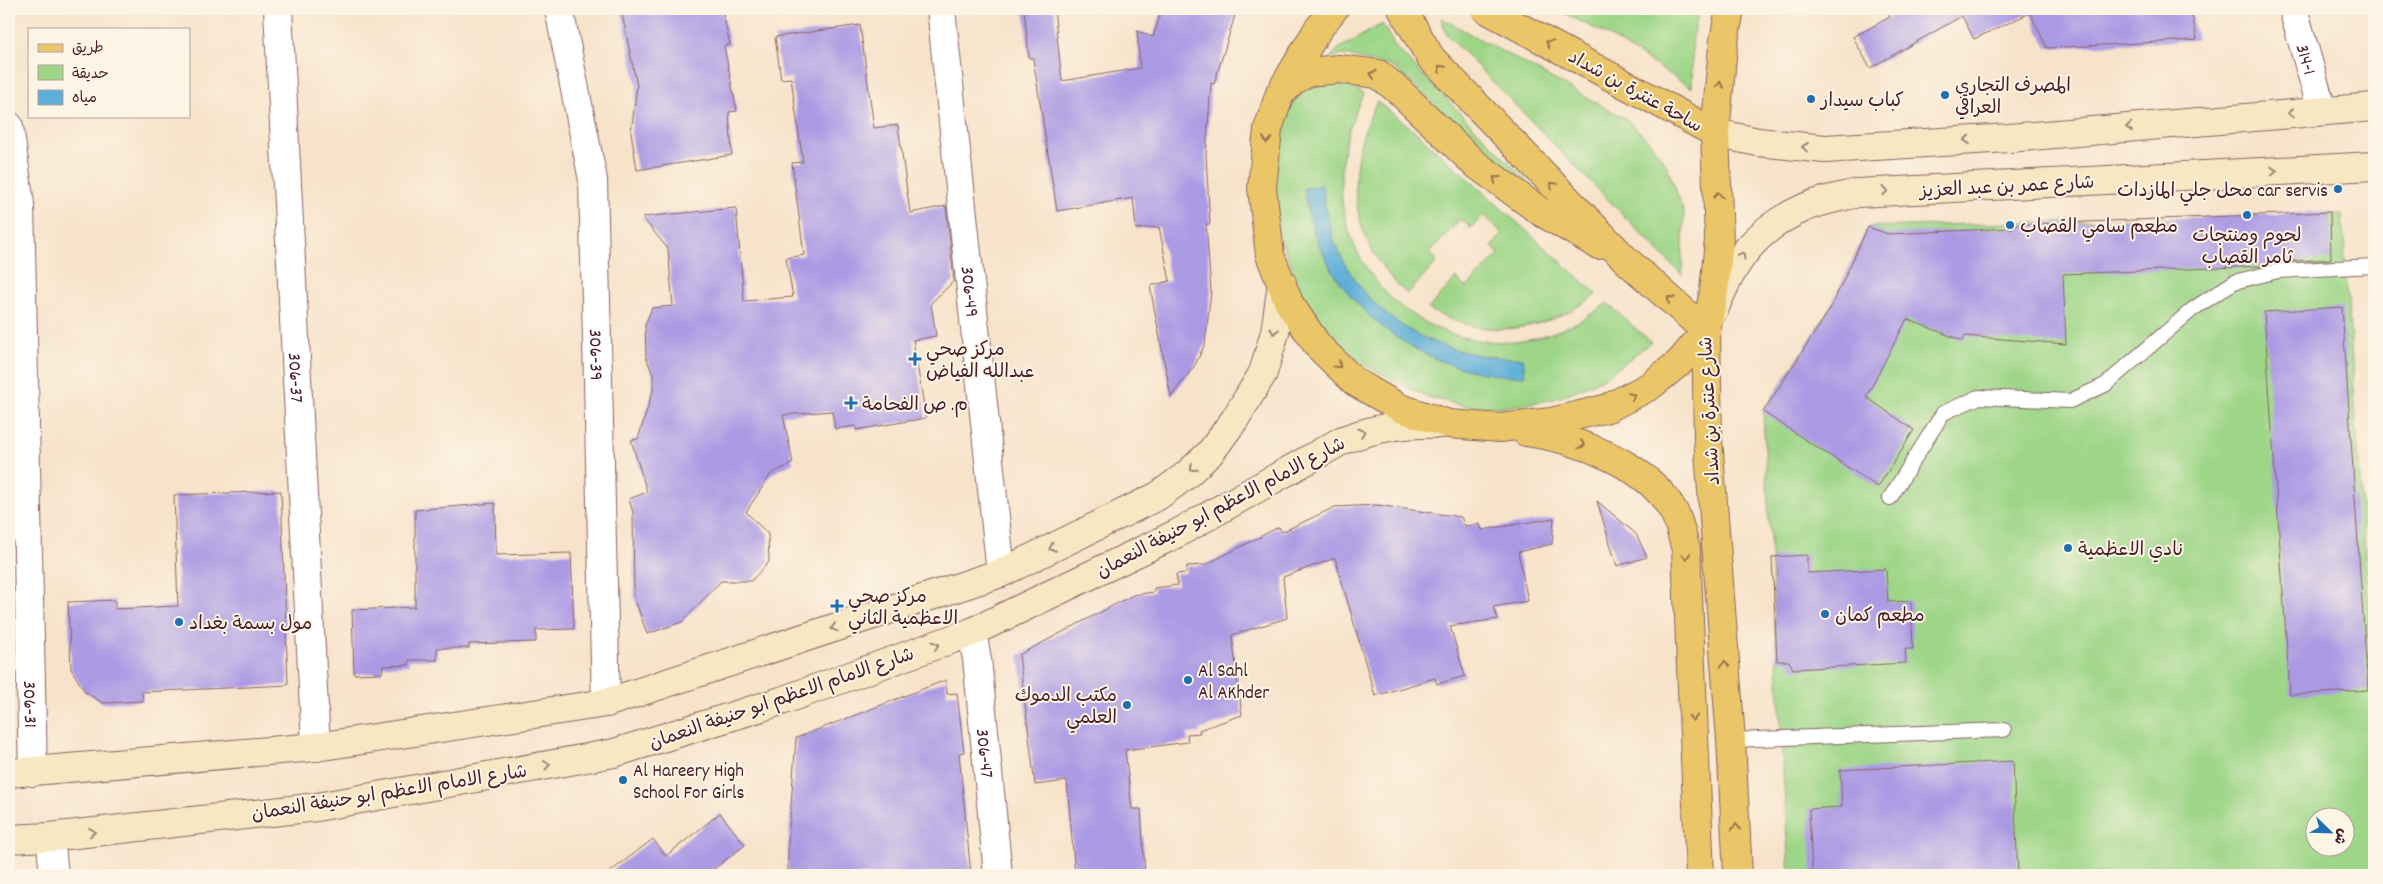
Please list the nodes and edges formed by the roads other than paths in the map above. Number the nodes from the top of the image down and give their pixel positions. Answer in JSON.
{"nodes":[{"id":1,"x":278,"y":9,"type":"edge"},
{"id":2,"x":559,"y":9,"type":"edge"},
{"id":3,"x":941,"y":9,"type":"edge"},
{"id":4,"x":1334,"y":9,"type":"edge"},
{"id":5,"x":1402,"y":9,"type":"edge"},
{"id":6,"x":1486,"y":9,"type":"edge"},
{"id":7,"x":1730,"y":9,"type":"edge"},
{"id":8,"x":2293,"y":9,"type":"edge"},
{"id":9,"x":1280,"y":93,"type":"junction"},
{"id":10,"x":2374,"y":107,"type":"edge"},
{"id":11,"x":2322,"y":110,"type":"junction"},
{"id":12,"x":9,"y":126,"type":"edge"},
{"id":13,"x":1715,"y":133,"type":"junction"},
{"id":14,"x":2374,"y":166,"type":"edge"},
{"id":15,"x":1626,"y":260,"type":"junction"},
{"id":16,"x":2374,"y":266,"type":"edge"},
{"id":17,"x":1282,"y":283,"type":"junction"},
{"id":18,"x":1706,"y":330,"type":"junction"},
{"id":19,"x":1449,"y":424,"type":"junction"},
{"id":20,"x":1500,"y":428,"type":"junction"},
{"id":21,"x":1890,"y":498,"type":"dead end"},
{"id":22,"x":1001,"y":573,"type":"junction"},
{"id":23,"x":972,"y":632,"type":"junction"},
{"id":24,"x":606,"y":703,"type":"junction"},
{"id":25,"x":2004,"y":730,"type":"dead end"},
{"id":26,"x":1731,"y":740,"type":"junction"},
{"id":27,"x":316,"y":747,"type":"junction"},
{"id":28,"x":21,"y":773,"type":"edge"},
{"id":29,"x":50,"y":837,"type":"junction"},
{"id":30,"x":9,"y":839,"type":"edge"},
{"id":31,"x":54,"y":875,"type":"edge"},
{"id":32,"x":998,"y":875,"type":"edge"},
{"id":33,"x":1700,"y":875,"type":"edge"},
{"id":34,"x":1738,"y":875,"type":"edge"}],
"edges":[{"from":1,"to":27,"type":"street","name":"306-37"},
{"from":2,"to":24,"type":"street","name":"306-39"},
{"from":3,"to":22,"type":"street","name":"306-49"},
{"from":4,"to":9,"type":"main road","name":"ساحة عنترة بن شداد"},
{"from":15,"to":5,"type":"main road","name":"شارع عنترة بن شداد","one_way":true},
{"from":13,"to":6,"type":"main road","name":"ساحة عنترة بن شداد","one_way":true},
{"from":13,"to":7,"type":"main road","one_way":true},
{"from":8,"to":11,"type":"street","name":"314-1"},
{"from":15,"to":9,"type":"main road","one_way":true},
{"from":9,"to":17,"type":"main road","name":"ساحة عنترة بن شداد","one_way":true},
{"from":10,"to":11,"type":"main road"},
{"from":11,"to":13,"type":"main road","one_way":true},
{"from":12,"to":28,"type":"street","name":"306-31"},
{"from":18,"to":13,"type":"main road","name":"ساحة عنترة بن شداد","one_way":true},
{"from":18,"to":14,"type":"main road","name":"شارع عمر بن عبد العزيز","one_way":true},
{"from":18,"to":15,"type":"main road","name":"شارع عنترة بن شداد","one_way":true},
{"from":16,"to":21,"type":"lane"},
{"from":17,"to":19,"type":"main road","name":"ساحة عنترة بن شداد","one_way":true},
{"from":17,"to":22,"type":"main road","name":"شارع الامام الاعظم ابو حنيفة النعمان","one_way":true},
{"from":20,"to":18,"type":"main road","name":"ساحة عنترة بن شداد","one_way":true},
{"from":26,"to":18,"type":"main road","name":"شارع عنترة بن شداد","one_way":true},
{"from":19,"to":20,"type":"main road","name":"ساحة عنترة بن شداد"},
{"from":23,"to":19,"type":"main road","name":"شارع الامام الاعظم ابو حنيفة النعمان","one_way":true},
{"from":20,"to":33,"type":"main road","one_way":true},
{"from":22,"to":24,"type":"main road","name":"شارع الامام الاعظم ابو حنيفة النعمان","one_way":true},
{"from":29,"to":23,"type":"main road","name":"شارع الامام الاعظم ابو حنيفة النعمان","one_way":true},
{"from":23,"to":32,"type":"street","name":"306-47"},
{"from":24,"to":27,"type":"main road","name":"شارع الامام الاعظم ابو حنيفة النعمان"},
{"from":25,"to":26,"type":"lane"},
{"from":34,"to":26,"type":"main road","name":"شارع عنترة بن شداد","one_way":true},
{"from":27,"to":28,"type":"main road","name":"شارع الامام الاعظم ابو حنيفة النعمان"},
{"from":29,"to":30,"type":"main road","name":"شارع الامام الاعظم ابو حنيفة النعمان"},
{"from":29,"to":31,"type":"street"}]}
